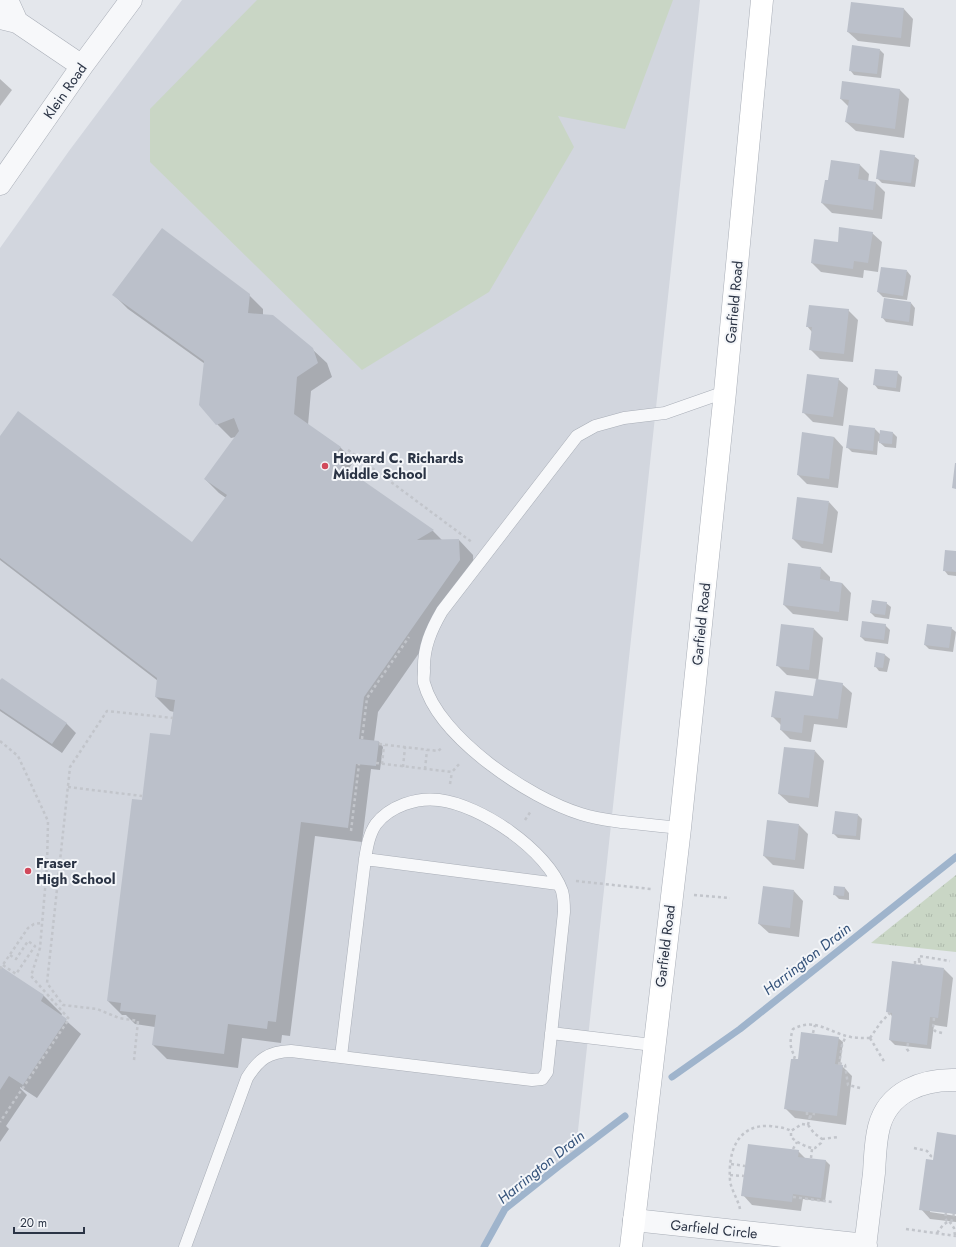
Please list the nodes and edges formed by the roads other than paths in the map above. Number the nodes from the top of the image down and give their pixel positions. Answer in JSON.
{"nodes":[{"id":1,"x":4,"y":0,"type":"edge"},
{"id":2,"x":7,"y":0,"type":"edge"},
{"id":3,"x":131,"y":0,"type":"edge"},
{"id":4,"x":762,"y":0,"type":"edge"},
{"id":5,"x":0,"y":9,"type":"edge"},
{"id":6,"x":9,"y":20,"type":"edge"},
{"id":7,"x":82,"y":66,"type":"junction"},
{"id":8,"x":0,"y":184,"type":"edge"},
{"id":9,"x":725,"y":392,"type":"junction"},
{"id":10,"x":680,"y":828,"type":"junction"},
{"id":11,"x":365,"y":859,"type":"junction"},
{"id":12,"x":558,"y":884,"type":"junction"},
{"id":13,"x":551,"y":1033,"type":"junction"},
{"id":14,"x":653,"y":1045,"type":"junction"},
{"id":15,"x":341,"y":1056,"type":"junction"},
{"id":16,"x":956,"y":1080,"type":"edge"},
{"id":17,"x":634,"y":1220,"type":"junction"},
{"id":18,"x":866,"y":1246,"type":"edge"},
{"id":19,"x":185,"y":1247,"type":"edge"},
{"id":20,"x":631,"y":1247,"type":"edge"}],
"edges":[{"from":1,"to":5,"type":"street"},
{"from":2,"to":6,"type":"street"},
{"from":3,"to":7,"type":"street","name":"Klein Road"},
{"from":4,"to":9,"type":"main road","name":"Garfield Road"},
{"from":6,"to":7,"type":"street"},
{"from":7,"to":8,"type":"street","name":"Klein Road"},
{"from":9,"to":10,"type":"main road","name":"Garfield Road"},
{"from":9,"to":10,"type":"lane"},
{"from":10,"to":14,"type":"main road","name":"Garfield Road"},
{"from":11,"to":12,"type":"lane"},
{"from":11,"to":12,"type":"lane"},
{"from":11,"to":15,"type":"lane"},
{"from":12,"to":13,"type":"lane"},
{"from":13,"to":14,"type":"lane"},
{"from":13,"to":15,"type":"lane"},
{"from":14,"to":17,"type":"main road","name":"Garfield Road"},
{"from":15,"to":19,"type":"lane"},
{"from":16,"to":18,"type":"street","name":"Garfield Circle"},
{"from":17,"to":18,"type":"street","name":"Garfield Circle"},
{"from":17,"to":20,"type":"main road","name":"Garfield Road"}]}
